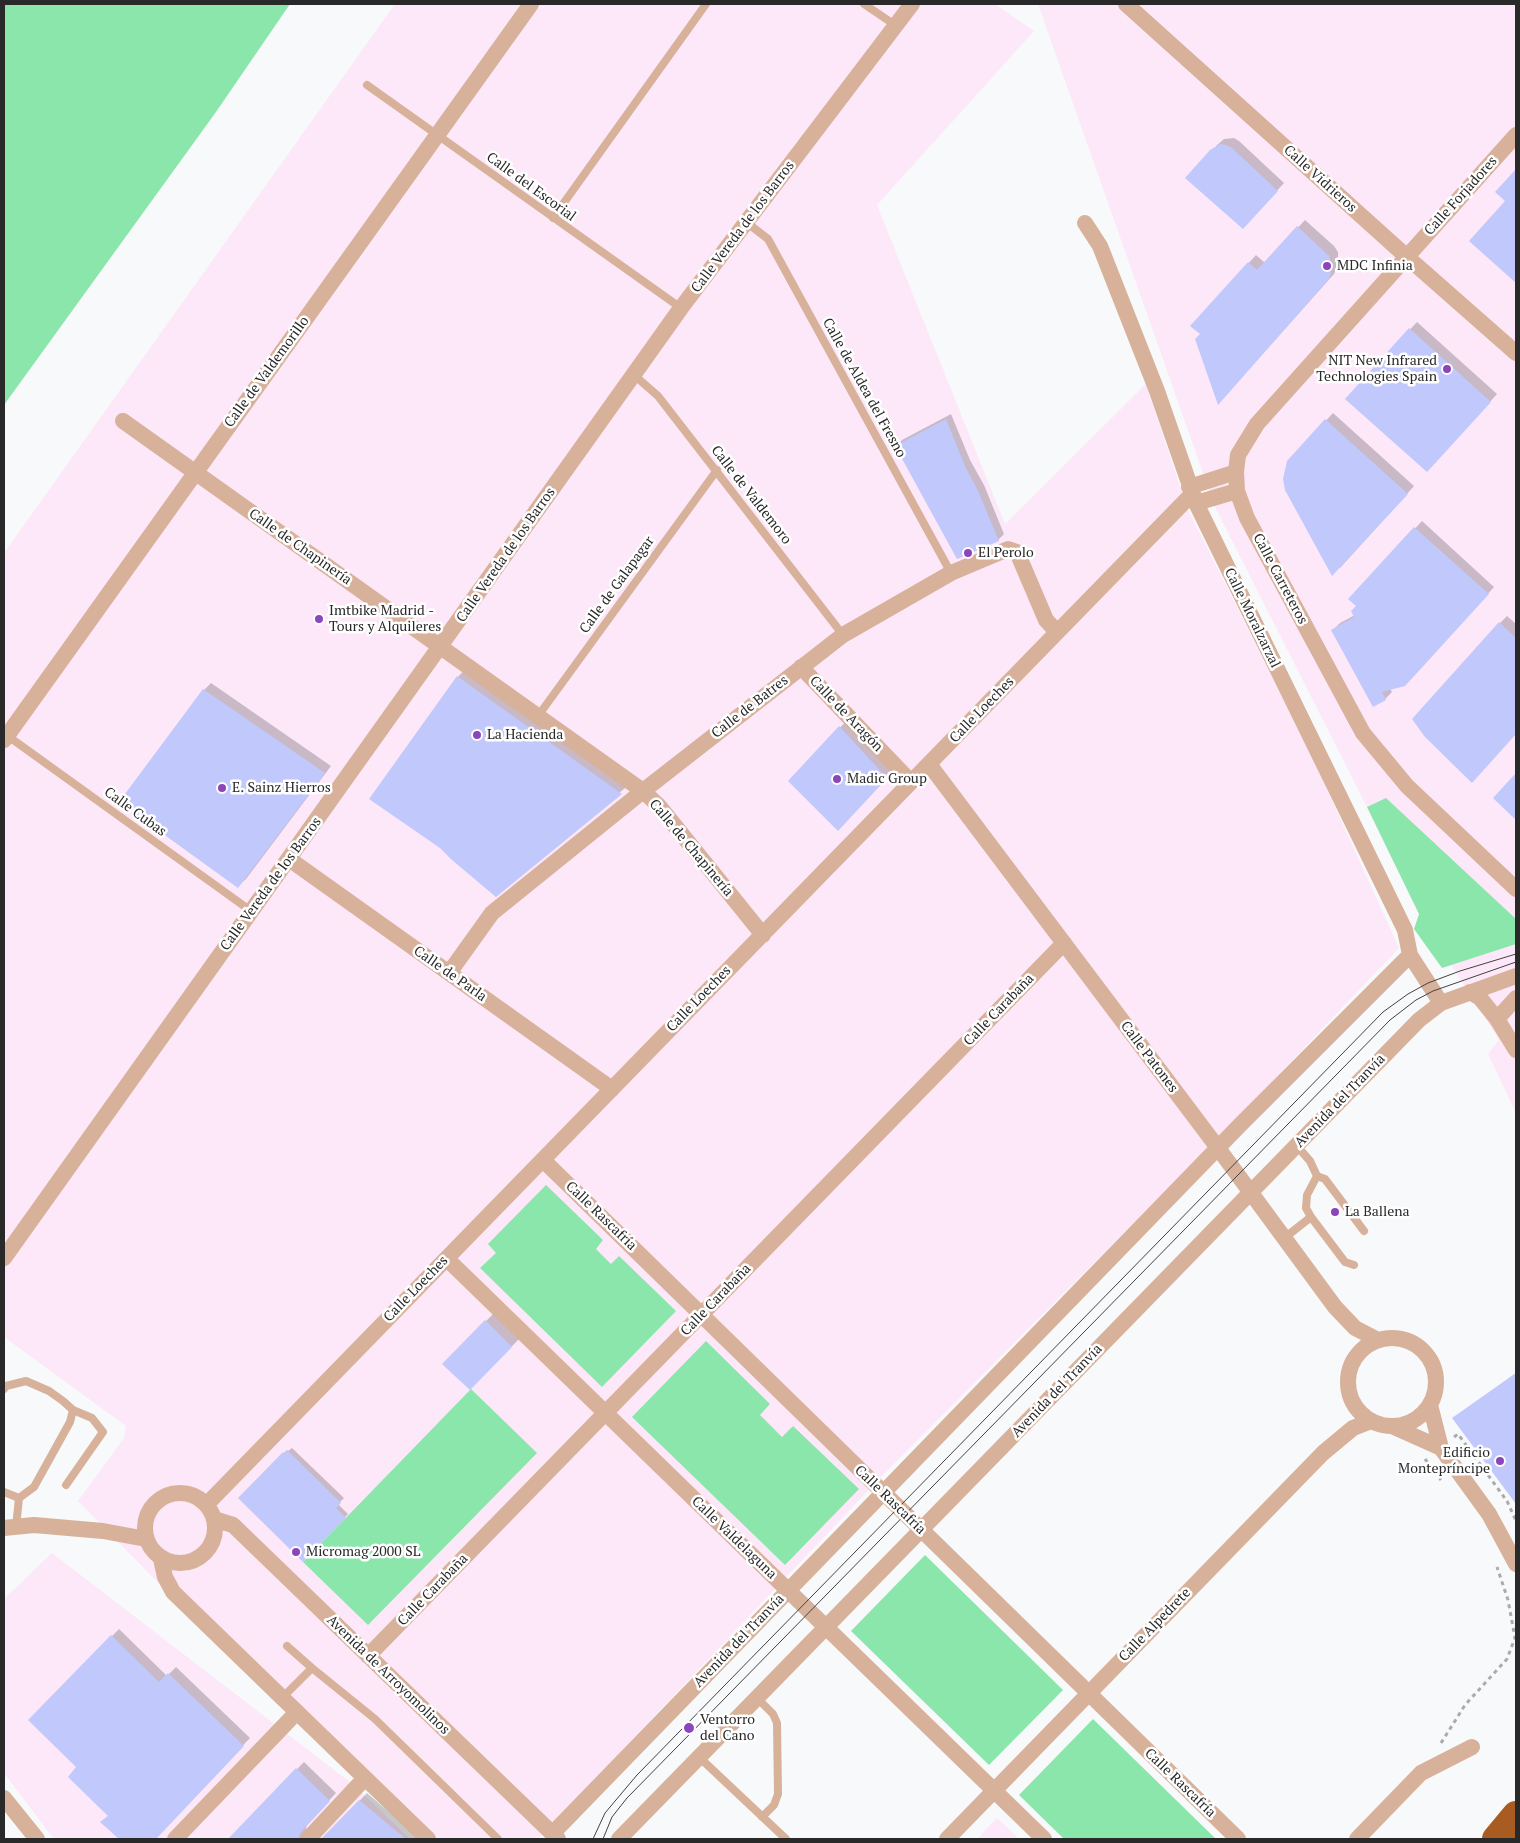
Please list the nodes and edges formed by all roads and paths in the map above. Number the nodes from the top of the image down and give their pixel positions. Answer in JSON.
{"nodes":[{"id":1,"x":531,"y":4,"type":"edge"},
{"id":2,"x":706,"y":4,"type":"edge"},
{"id":3,"x":864,"y":4,"type":"edge"},
{"id":4,"x":912,"y":4,"type":"edge"},
{"id":5,"x":1127,"y":4,"type":"edge"},
{"id":6,"x":895,"y":25,"type":"junction"},
{"id":7,"x":367,"y":85,"type":"dead end"},
{"id":8,"x":437,"y":135,"type":"junction"},
{"id":9,"x":1516,"y":135,"type":"edge"},
{"id":10,"x":553,"y":218,"type":"junction"},
{"id":11,"x":746,"y":222,"type":"junction"},
{"id":12,"x":1085,"y":223,"type":"dead end"},
{"id":13,"x":1406,"y":258,"type":"junction"},
{"id":14,"x":681,"y":308,"type":"junction"},
{"id":15,"x":1516,"y":354,"type":"edge"},
{"id":16,"x":634,"y":375,"type":"junction"},
{"id":17,"x":123,"y":421,"type":"dead end"},
{"id":18,"x":717,"y":470,"type":"junction"},
{"id":19,"x":195,"y":472,"type":"junction"},
{"id":20,"x":1236,"y":472,"type":"junction"},
{"id":21,"x":1237,"y":492,"type":"junction"},
{"id":22,"x":1192,"y":495,"type":"junction"},
{"id":23,"x":951,"y":573,"type":"junction"},
{"id":24,"x":1057,"y":632,"type":"junction"},
{"id":25,"x":843,"y":635,"type":"junction"},
{"id":26,"x":440,"y":646,"type":"junction"},
{"id":27,"x":801,"y":667,"type":"junction"},
{"id":28,"x":538,"y":716,"type":"junction"},
{"id":29,"x":5,"y":736,"type":"edge"},
{"id":30,"x":929,"y":764,"type":"junction"},
{"id":31,"x":911,"y":782,"type":"junction"},
{"id":32,"x":643,"y":791,"type":"junction"},
{"id":33,"x":289,"y":859,"type":"junction"},
{"id":34,"x":1516,"y":889,"type":"edge"},
{"id":35,"x":251,"y":911,"type":"junction"},
{"id":36,"x":763,"y":935,"type":"junction"},
{"id":37,"x":1064,"y":943,"type":"junction"},
{"id":38,"x":1410,"y":955,"type":"junction"},
{"id":39,"x":449,"y":973,"type":"junction"},
{"id":40,"x":1516,"y":976,"type":"edge"},
{"id":41,"x":1470,"y":992,"type":"junction"},
{"id":42,"x":1516,"y":998,"type":"edge"},
{"id":43,"x":1440,"y":1003,"type":"junction"},
{"id":44,"x":1497,"y":1019,"type":"junction"},
{"id":45,"x":1516,"y":1050,"type":"edge"},
{"id":46,"x":612,"y":1089,"type":"junction"},
{"id":47,"x":1296,"y":1146,"type":"junction"},
{"id":48,"x":1218,"y":1148,"type":"junction"},
{"id":49,"x":543,"y":1160,"type":"junction"},
{"id":50,"x":1317,"y":1176,"type":"junction"},
{"id":51,"x":1250,"y":1193,"type":"junction"},
{"id":52,"x":1311,"y":1217,"type":"junction"},
{"id":53,"x":1364,"y":1231,"type":"dead end"},
{"id":54,"x":1284,"y":1239,"type":"junction"},
{"id":55,"x":5,"y":1253,"type":"edge"},
{"id":56,"x":446,"y":1258,"type":"junction"},
{"id":57,"x":1354,"y":1265,"type":"dead end"},
{"id":58,"x":701,"y":1315,"type":"junction"},
{"id":59,"x":1378,"y":1340,"type":"junction"},
{"id":60,"x":4,"y":1389,"type":"edge"},
{"id":61,"x":1430,"y":1405,"type":"junction"},
{"id":62,"x":73,"y":1410,"type":"junction"},
{"id":63,"x":606,"y":1413,"type":"junction"},
{"id":64,"x":1370,"y":1421,"type":"junction"},
{"id":65,"x":1394,"y":1426,"type":"junction"},
{"id":66,"x":1441,"y":1448,"type":"junction"},
{"id":67,"x":1424,"y":1458,"type":"dead end"},
{"id":68,"x":1444,"y":1482,"type":"dead end"},
{"id":69,"x":66,"y":1484,"type":"dead end"},
{"id":70,"x":4,"y":1492,"type":"edge"},
{"id":71,"x":883,"y":1493,"type":"junction"},
{"id":72,"x":19,"y":1498,"type":"junction"},
{"id":73,"x":210,"y":1511,"type":"junction"},
{"id":74,"x":1516,"y":1521,"type":"edge"},
{"id":75,"x":10,"y":1527,"type":"edge"},
{"id":76,"x":921,"y":1530,"type":"junction"},
{"id":77,"x":146,"y":1539,"type":"junction"},
{"id":78,"x":161,"y":1559,"type":"junction"},
{"id":79,"x":1516,"y":1564,"type":"edge"},
{"id":80,"x":1496,"y":1565,"type":"dead end"},
{"id":81,"x":788,"y":1591,"type":"junction"},
{"id":82,"x":826,"y":1628,"type":"junction"},
{"id":83,"x":287,"y":1646,"type":"dead end"},
{"id":84,"x":368,"y":1656,"type":"junction"},
{"id":85,"x":312,"y":1668,"type":"junction"},
{"id":86,"x":1089,"y":1694,"type":"junction"},
{"id":87,"x":282,"y":1698,"type":"junction"},
{"id":88,"x":757,"y":1698,"type":"junction"},
{"id":89,"x":296,"y":1712,"type":"junction"},
{"id":90,"x":1472,"y":1747,"type":"dead end"},
{"id":91,"x":699,"y":1758,"type":"junction"},
{"id":92,"x":1421,"y":1773,"type":"junction"},
{"id":93,"x":365,"y":1778,"type":"junction"},
{"id":94,"x":994,"y":1791,"type":"junction"},
{"id":95,"x":4,"y":1798,"type":"edge"},
{"id":96,"x":762,"y":1817,"type":"junction"},
{"id":97,"x":555,"y":1837,"type":"edge"},
{"id":98,"x":36,"y":1839,"type":"edge"},
{"id":99,"x":175,"y":1839,"type":"edge"},
{"id":100,"x":308,"y":1839,"type":"edge"},
{"id":101,"x":428,"y":1839,"type":"edge"},
{"id":102,"x":498,"y":1839,"type":"edge"},
{"id":103,"x":619,"y":1839,"type":"edge"},
{"id":104,"x":786,"y":1839,"type":"edge"},
{"id":105,"x":947,"y":1839,"type":"edge"},
{"id":106,"x":1044,"y":1839,"type":"edge"},
{"id":107,"x":1238,"y":1839,"type":"edge"},
{"id":108,"x":1357,"y":1839,"type":"edge"}],
"edges":[{"from":1,"to":8,"type":"street","name":"Calle de Valdemorillo"},
{"from":2,"to":10,"type":"lane"},
{"from":3,"to":6,"type":"lane"},
{"from":4,"to":6,"type":"street","name":"Calle Vereda de los Barros"},
{"from":5,"to":13,"type":"street","name":"Calle Vidrieros"},
{"from":6,"to":11,"type":"street","name":"Calle Vereda de los Barros"},
{"from":7,"to":8,"type":"lane","name":"Calle del Escorial"},
{"from":8,"to":10,"type":"lane","name":"Calle del Escorial"},
{"from":8,"to":19,"type":"street","name":"Calle de Valdemorillo"},
{"from":9,"to":13,"type":"street","name":"Calle Forjadores"},
{"from":10,"to":14,"type":"lane","name":"Calle del Escorial"},
{"from":11,"to":14,"type":"street","name":"Calle Vereda de los Barros"},
{"from":11,"to":23,"type":"lane","name":"Calle de Aldea del Fresno"},
{"from":12,"to":22,"type":"street","name":"Calle Moralzarzal"},
{"from":13,"to":15,"type":"street","name":"Calle Vidrieros"},
{"from":13,"to":20,"type":"street","name":"Calle Carreteros"},
{"from":14,"to":16,"type":"street","name":"Calle Vereda de los Barros"},
{"from":16,"to":18,"type":"lane","name":"Calle de Valdemoro"},
{"from":16,"to":26,"type":"street","name":"Calle Vereda de los Barros"},
{"from":17,"to":19,"type":"street","name":"Calle de Chapinería"},
{"from":18,"to":25,"type":"lane","name":"Calle de Valdemoro"},
{"from":18,"to":28,"type":"lane","name":"Calle de Galapagar"},
{"from":19,"to":26,"type":"street","name":"Calle de Chapinería"},
{"from":19,"to":29,"type":"street","name":"Calle de Valdemorillo"},
{"from":20,"to":21,"type":"street","name":"Calle Carreteros"},
{"from":20,"to":22,"type":"street","name":"Calle Loeches"},
{"from":21,"to":22,"type":"street"},
{"from":21,"to":34,"type":"street","name":"Calle Carreteros"},
{"from":22,"to":24,"type":"street","name":"Calle Loeches"},
{"from":22,"to":38,"type":"street","name":"Calle Moralzarzal"},
{"from":23,"to":24,"type":"street","name":"Calle de Batres"},
{"from":23,"to":25,"type":"street","name":"Calle de Batres"},
{"from":24,"to":30,"type":"street","name":"Calle Loeches"},
{"from":25,"to":27,"type":"street","name":"Calle de Batres"},
{"from":26,"to":28,"type":"street","name":"Calle de Chapinería"},
{"from":26,"to":33,"type":"street","name":"Calle Vereda de los Barros"},
{"from":27,"to":31,"type":"street","name":"Calle de Aragón"},
{"from":27,"to":32,"type":"street","name":"Calle de Batres"},
{"from":28,"to":32,"type":"street","name":"Calle de Chapinería"},
{"from":29,"to":35,"type":"lane","name":"Calle Cubas"},
{"from":30,"to":31,"type":"street","name":"Calle Loeches"},
{"from":30,"to":37,"type":"street","name":"Calle Patones"},
{"from":31,"to":36,"type":"street","name":"Calle Loeches"},
{"from":32,"to":36,"type":"street","name":"Calle de Chapinería"},
{"from":32,"to":39,"type":"street","name":"Calle de Batres"},
{"from":33,"to":35,"type":"street","name":"Calle Vereda de los Barros"},
{"from":33,"to":39,"type":"street","name":"Calle de Parla"},
{"from":35,"to":55,"type":"street","name":"Calle Vereda de los Barros"},
{"from":36,"to":46,"type":"street","name":"Calle Loeches"},
{"from":37,"to":48,"type":"street","name":"Calle Patones"},
{"from":37,"to":58,"type":"street","name":"Calle Carabaña"},
{"from":38,"to":43,"type":"street","name":"Calle Moralzarzal"},
{"from":38,"to":48,"type":"street","name":"Avenida del Tranvía"},
{"from":39,"to":46,"type":"street","name":"Calle de Parla"},
{"from":40,"to":41,"type":"street","name":"Avenida del Tranvía"},
{"from":41,"to":43,"type":"street","name":"Avenida del Tranvía"},
{"from":41,"to":44,"type":"street"},
{"from":42,"to":44,"type":"street"},
{"from":43,"to":47,"type":"street","name":"Avenida del Tranvía"},
{"from":44,"to":45,"type":"street"},
{"from":46,"to":49,"type":"street","name":"Calle Loeches"},
{"from":47,"to":50,"type":"lane"},
{"from":47,"to":51,"type":"street","name":"Avenida del Tranvía"},
{"from":48,"to":51,"type":"street","name":"Calle Patones"},
{"from":48,"to":71,"type":"street","name":"Avenida del Tranvía"},
{"from":49,"to":56,"type":"street","name":"Calle Loeches"},
{"from":49,"to":58,"type":"street","name":"Calle Rascafría"},
{"from":50,"to":52,"type":"lane"},
{"from":50,"to":53,"type":"lane"},
{"from":51,"to":54,"type":"street","name":"Calle Patones"},
{"from":51,"to":76,"type":"street","name":"Avenida del Tranvía"},
{"from":52,"to":54,"type":"lane"},
{"from":52,"to":57,"type":"lane"},
{"from":54,"to":59,"type":"street","name":"Calle Patones"},
{"from":56,"to":63,"type":"street","name":"Calle Valdelaguna"},
{"from":56,"to":73,"type":"street","name":"Calle Loeches"},
{"from":58,"to":63,"type":"street","name":"Calle Carabaña"},
{"from":58,"to":71,"type":"street","name":"Calle Rascafría"},
{"from":59,"to":61,"type":"street"},
{"from":59,"to":64,"type":"street"},
{"from":60,"to":62,"type":"lane"},
{"from":61,"to":65,"type":"street"},
{"from":61,"to":66,"type":"street"},
{"from":62,"to":69,"type":"lane"},
{"from":62,"to":72,"type":"lane"},
{"from":63,"to":81,"type":"street","name":"Calle Valdelaguna"},
{"from":63,"to":84,"type":"street","name":"Calle Carabaña"},
{"from":64,"to":65,"type":"street"},
{"from":64,"to":86,"type":"street","name":"Calle Alpedrete"},
{"from":65,"to":66,"type":"street"},
{"from":66,"to":74,"type":"path"},
{"from":66,"to":79,"type":"street"},
{"from":67,"to":68,"type":"path"},
{"from":70,"to":72,"type":"lane"},
{"from":71,"to":76,"type":"street","name":"Calle Rascafría"},
{"from":71,"to":81,"type":"street","name":"Avenida del Tranvía"},
{"from":72,"to":75,"type":"lane"},
{"from":73,"to":77,"type":"street"},
{"from":73,"to":78,"type":"street"},
{"from":73,"to":84,"type":"street","name":"Avenida de Arroyomolinos"},
{"from":75,"to":77,"type":"street"},
{"from":76,"to":82,"type":"street","name":"Avenida del Tranvía"},
{"from":76,"to":86,"type":"street","name":"Calle Rascafría"},
{"from":77,"to":78,"type":"street"},
{"from":78,"to":87,"type":"street"},
{"from":80,"to":92,"type":"path"},
{"from":81,"to":82,"type":"street","name":"Calle Valdelaguna"},
{"from":81,"to":97,"type":"street","name":"Avenida del Tranvía"},
{"from":82,"to":88,"type":"street","name":"Avenida del Tranvía"},
{"from":82,"to":94,"type":"street","name":"Calle Valdelaguna"},
{"from":83,"to":85,"type":"lane"},
{"from":84,"to":97,"type":"street","name":"Avenida de Arroyomolinos"},
{"from":85,"to":87,"type":"lane"},
{"from":85,"to":102,"type":"lane"},
{"from":86,"to":94,"type":"street","name":"Calle Alpedrete"},
{"from":86,"to":107,"type":"street","name":"Calle Rascafría"},
{"from":87,"to":89,"type":"street"},
{"from":88,"to":91,"type":"street","name":"Avenida del Tranvía"},
{"from":88,"to":96,"type":"lane"},
{"from":89,"to":93,"type":"street"},
{"from":89,"to":99,"type":"street"},
{"from":90,"to":92,"type":"street"},
{"from":91,"to":96,"type":"lane"},
{"from":91,"to":103,"type":"street","name":"Avenida del Tranvía"},
{"from":92,"to":108,"type":"street"},
{"from":93,"to":100,"type":"street"},
{"from":93,"to":101,"type":"street"},
{"from":94,"to":105,"type":"street","name":"Calle Alpedrete"},
{"from":94,"to":106,"type":"street","name":"Calle Valdelaguna"},
{"from":95,"to":98,"type":"street"},
{"from":96,"to":104,"type":"lane"}]}
